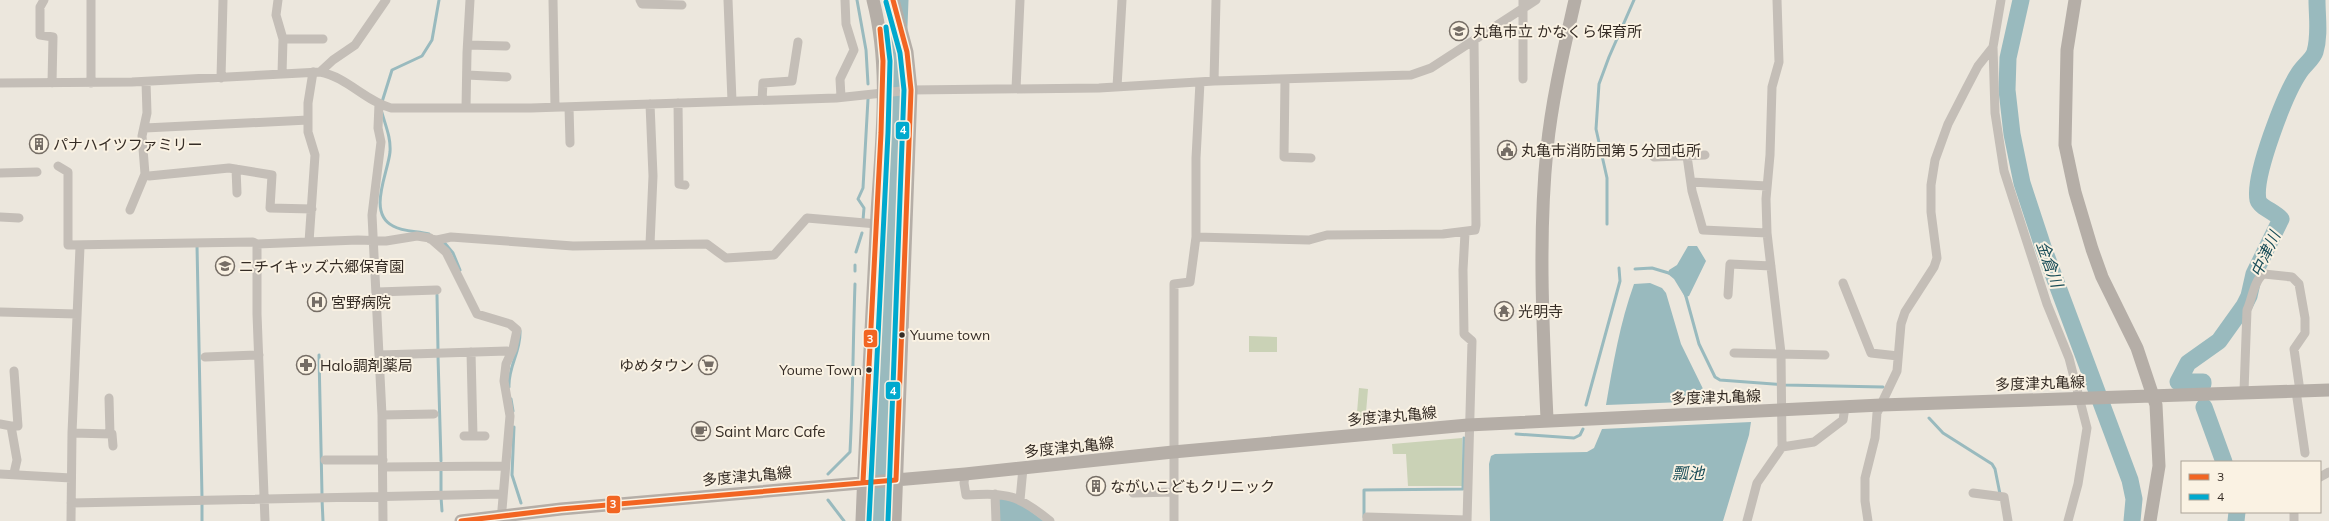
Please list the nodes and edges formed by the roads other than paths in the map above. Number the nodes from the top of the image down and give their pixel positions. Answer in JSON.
{"nodes":[{"id":1,"x":44,"y":0,"type":"edge"},
{"id":2,"x":91,"y":0,"type":"edge"},
{"id":3,"x":223,"y":0,"type":"edge"},
{"id":4,"x":278,"y":0,"type":"edge"},
{"id":5,"x":386,"y":0,"type":"edge"},
{"id":6,"x":470,"y":0,"type":"edge"},
{"id":7,"x":553,"y":0,"type":"edge"},
{"id":8,"x":640,"y":0,"type":"edge"},
{"id":9,"x":728,"y":0,"type":"edge"},
{"id":10,"x":846,"y":0,"type":"edge"},
{"id":11,"x":874,"y":0,"type":"edge"},
{"id":12,"x":1020,"y":0,"type":"edge"},
{"id":13,"x":1122,"y":0,"type":"edge"},
{"id":14,"x":1216,"y":0,"type":"edge"},
{"id":15,"x":1536,"y":0,"type":"edge"},
{"id":16,"x":1575,"y":0,"type":"edge"},
{"id":17,"x":1777,"y":0,"type":"edge"},
{"id":18,"x":2001,"y":0,"type":"edge"},
{"id":19,"x":2075,"y":0,"type":"edge"},
{"id":20,"x":895,"y":1,"type":"edge"},
{"id":21,"x":1523,"y":4,"type":"edge"},
{"id":22,"x":682,"y":5,"type":"dead end"},
{"id":23,"x":283,"y":39,"type":"junction"},
{"id":24,"x":323,"y":39,"type":"dead end"},
{"id":25,"x":1474,"y":40,"type":"junction"},
{"id":26,"x":798,"y":42,"type":"dead end"},
{"id":27,"x":468,"y":45,"type":"junction"},
{"id":28,"x":506,"y":46,"type":"dead end"},
{"id":29,"x":1993,"y":47,"type":"junction"},
{"id":30,"x":317,"y":72,"type":"junction"},
{"id":31,"x":282,"y":74,"type":"junction"},
{"id":32,"x":467,"y":75,"type":"junction"},
{"id":33,"x":507,"y":77,"type":"dead end"},
{"id":34,"x":221,"y":78,"type":"junction"},
{"id":35,"x":1285,"y":78,"type":"junction"},
{"id":36,"x":1522,"y":79,"type":"dead end"},
{"id":37,"x":1214,"y":81,"type":"junction"},
{"id":38,"x":146,"y":82,"type":"junction"},
{"id":39,"x":1200,"y":82,"type":"junction"},
{"id":40,"x":0,"y":83,"type":"edge"},
{"id":41,"x":52,"y":83,"type":"junction"},
{"id":42,"x":91,"y":83,"type":"junction"},
{"id":43,"x":1117,"y":87,"type":"junction"},
{"id":44,"x":1016,"y":89,"type":"junction"},
{"id":45,"x":907,"y":90,"type":"junction"},
{"id":46,"x":886,"y":92,"type":"junction"},
{"id":47,"x":841,"y":97,"type":"junction"},
{"id":48,"x":762,"y":100,"type":"junction"},
{"id":49,"x":732,"y":101,"type":"junction"},
{"id":50,"x":678,"y":103,"type":"junction"},
{"id":51,"x":379,"y":104,"type":"junction"},
{"id":52,"x":650,"y":104,"type":"junction"},
{"id":53,"x":569,"y":106,"type":"junction"},
{"id":54,"x":555,"y":107,"type":"junction"},
{"id":55,"x":466,"y":108,"type":"junction"},
{"id":56,"x":308,"y":120,"type":"junction"},
{"id":57,"x":145,"y":128,"type":"junction"},
{"id":58,"x":570,"y":143,"type":"dead end"},
{"id":59,"x":1705,"y":154,"type":"dead end"},
{"id":60,"x":1687,"y":156,"type":"junction"},
{"id":61,"x":1311,"y":158,"type":"dead end"},
{"id":62,"x":1654,"y":158,"type":"dead end"},
{"id":63,"x":58,"y":166,"type":"dead end"},
{"id":64,"x":236,"y":169,"type":"junction"},
{"id":65,"x":37,"y":172,"type":"dead end"},
{"id":66,"x":0,"y":173,"type":"edge"},
{"id":67,"x":145,"y":174,"type":"junction"},
{"id":68,"x":1691,"y":182,"type":"junction"},
{"id":69,"x":684,"y":185,"type":"dead end"},
{"id":70,"x":1767,"y":186,"type":"junction"},
{"id":71,"x":237,"y":192,"type":"dead end"},
{"id":72,"x":312,"y":209,"type":"junction"},
{"id":73,"x":130,"y":210,"type":"dead end"},
{"id":74,"x":0,"y":217,"type":"edge"},
{"id":75,"x":19,"y":218,"type":"dead end"},
{"id":76,"x":877,"y":224,"type":"junction"},
{"id":77,"x":1465,"y":233,"type":"junction"},
{"id":78,"x":1767,"y":233,"type":"junction"},
{"id":79,"x":1196,"y":237,"type":"junction"},
{"id":80,"x":434,"y":239,"type":"junction"},
{"id":81,"x":374,"y":240,"type":"junction"},
{"id":82,"x":309,"y":242,"type":"junction"},
{"id":83,"x":257,"y":244,"type":"junction"},
{"id":84,"x":650,"y":244,"type":"junction"},
{"id":85,"x":80,"y":247,"type":"junction"},
{"id":86,"x":1771,"y":266,"type":"junction"},
{"id":87,"x":1843,"y":283,"type":"dead end"},
{"id":88,"x":437,"y":290,"type":"dead end"},
{"id":89,"x":377,"y":292,"type":"junction"},
{"id":90,"x":1728,"y":295,"type":"dead end"},
{"id":91,"x":0,"y":312,"type":"edge"},
{"id":92,"x":77,"y":314,"type":"junction"},
{"id":93,"x":507,"y":351,"type":"dead end"},
{"id":94,"x":471,"y":352,"type":"junction"},
{"id":95,"x":1734,"y":353,"type":"dead end"},
{"id":96,"x":1781,"y":353,"type":"junction"},
{"id":97,"x":259,"y":355,"type":"junction"},
{"id":98,"x":380,"y":355,"type":"junction"},
{"id":99,"x":1825,"y":356,"type":"dead end"},
{"id":100,"x":1898,"y":356,"type":"junction"},
{"id":101,"x":205,"y":357,"type":"dead end"},
{"id":102,"x":14,"y":371,"type":"dead end"},
{"id":103,"x":2329,"y":390,"type":"edge"},
{"id":104,"x":2298,"y":391,"type":"junction"},
{"id":105,"x":2244,"y":392,"type":"junction"},
{"id":106,"x":2153,"y":395,"type":"junction"},
{"id":107,"x":109,"y":398,"type":"dead end"},
{"id":108,"x":2078,"y":398,"type":"junction"},
{"id":109,"x":1881,"y":405,"type":"junction"},
{"id":110,"x":1845,"y":407,"type":"junction"},
{"id":111,"x":1781,"y":410,"type":"junction"},
{"id":112,"x":434,"y":414,"type":"dead end"},
{"id":113,"x":382,"y":416,"type":"junction"},
{"id":114,"x":1547,"y":419,"type":"junction"},
{"id":115,"x":0,"y":424,"type":"edge"},
{"id":116,"x":1468,"y":425,"type":"junction"},
{"id":117,"x":11,"y":426,"type":"junction"},
{"id":118,"x":72,"y":433,"type":"junction"},
{"id":119,"x":110,"y":434,"type":"junction"},
{"id":120,"x":485,"y":436,"type":"dead end"},
{"id":121,"x":113,"y":446,"type":"dead end"},
{"id":122,"x":1782,"y":447,"type":"junction"},
{"id":123,"x":1173,"y":452,"type":"junction"},
{"id":124,"x":2306,"y":453,"type":"dead end"},
{"id":125,"x":325,"y":460,"type":"dead end"},
{"id":126,"x":383,"y":463,"type":"junction"},
{"id":127,"x":505,"y":466,"type":"junction"},
{"id":128,"x":1023,"y":468,"type":"junction"},
{"id":129,"x":14,"y":473,"type":"junction"},
{"id":130,"x":0,"y":474,"type":"edge"},
{"id":131,"x":965,"y":474,"type":"junction"},
{"id":132,"x":71,"y":478,"type":"junction"},
{"id":133,"x":892,"y":480,"type":"junction"},
{"id":134,"x":868,"y":481,"type":"junction"},
{"id":135,"x":1174,"y":492,"type":"junction"},
{"id":136,"x":1132,"y":493,"type":"dead end"},
{"id":137,"x":1973,"y":493,"type":"dead end"},
{"id":138,"x":502,"y":494,"type":"junction"},
{"id":139,"x":995,"y":494,"type":"junction"},
{"id":140,"x":383,"y":497,"type":"junction"},
{"id":141,"x":264,"y":499,"type":"junction"},
{"id":142,"x":1020,"y":500,"type":"junction"},
{"id":143,"x":71,"y":503,"type":"junction"},
{"id":144,"x":501,"y":519,"type":"edge"},
{"id":145,"x":1415,"y":520,"type":"edge"},
{"id":146,"x":1467,"y":520,"type":"edge"},
{"id":147,"x":71,"y":521,"type":"edge"},
{"id":148,"x":265,"y":521,"type":"edge"},
{"id":149,"x":383,"y":521,"type":"edge"},
{"id":150,"x":461,"y":521,"type":"edge"},
{"id":151,"x":862,"y":521,"type":"edge"},
{"id":152,"x":895,"y":521,"type":"edge"},
{"id":153,"x":996,"y":521,"type":"edge"},
{"id":154,"x":1050,"y":521,"type":"edge"},
{"id":155,"x":1174,"y":521,"type":"edge"},
{"id":156,"x":1367,"y":521,"type":"edge"},
{"id":157,"x":1747,"y":521,"type":"edge"},
{"id":158,"x":1868,"y":521,"type":"edge"},
{"id":159,"x":2008,"y":521,"type":"edge"},
{"id":160,"x":2068,"y":521,"type":"edge"},
{"id":161,"x":2150,"y":521,"type":"edge"}],
"edges":[{"from":1,"to":41,"type":"street"},
{"from":2,"to":42,"type":"street"},
{"from":3,"to":34,"type":"street"},
{"from":4,"to":23,"type":"street"},
{"from":5,"to":30,"type":"street"},
{"from":6,"to":27,"type":"street"},
{"from":7,"to":54,"type":"street"},
{"from":8,"to":22,"type":"street"},
{"from":9,"to":49,"type":"street"},
{"from":10,"to":47,"type":"street"},
{"from":11,"to":46,"type":"street"},
{"from":12,"to":44,"type":"street"},
{"from":13,"to":43,"type":"street"},
{"from":14,"to":37,"type":"street"},
{"from":15,"to":21,"type":"street"},
{"from":16,"to":114,"type":"street"},
{"from":17,"to":70,"type":"street"},
{"from":18,"to":29,"type":"street"},
{"from":19,"to":106,"type":"street"},
{"from":20,"to":45,"type":"street"},
{"from":21,"to":25,"type":"street"},
{"from":21,"to":36,"type":"street"},
{"from":23,"to":24,"type":"street"},
{"from":23,"to":31,"type":"street"},
{"from":25,"to":35,"type":"street"},
{"from":25,"to":77,"type":"street"},
{"from":26,"to":48,"type":"street"},
{"from":27,"to":28,"type":"street"},
{"from":27,"to":32,"type":"street"},
{"from":29,"to":100,"type":"street"},
{"from":29,"to":108,"type":"street"},
{"from":30,"to":31,"type":"street"},
{"from":30,"to":51,"type":"street"},
{"from":30,"to":56,"type":"street"},
{"from":31,"to":34,"type":"street"},
{"from":32,"to":33,"type":"street"},
{"from":32,"to":55,"type":"street"},
{"from":34,"to":38,"type":"street"},
{"from":35,"to":37,"type":"street"},
{"from":35,"to":61,"type":"street"},
{"from":37,"to":39,"type":"street"},
{"from":38,"to":42,"type":"street"},
{"from":38,"to":57,"type":"street"},
{"from":39,"to":43,"type":"street"},
{"from":39,"to":79,"type":"street"},
{"from":40,"to":41,"type":"street"},
{"from":41,"to":42,"type":"street"},
{"from":43,"to":44,"type":"street"},
{"from":44,"to":45,"type":"street"},
{"from":45,"to":46,"type":"street"},
{"from":45,"to":133,"type":"street"},
{"from":46,"to":47,"type":"street"},
{"from":46,"to":76,"type":"street"},
{"from":47,"to":48,"type":"street"},
{"from":48,"to":49,"type":"street"},
{"from":49,"to":50,"type":"street"},
{"from":50,"to":52,"type":"street"},
{"from":50,"to":69,"type":"street"},
{"from":51,"to":55,"type":"street"},
{"from":51,"to":81,"type":"street"},
{"from":52,"to":53,"type":"street"},
{"from":52,"to":84,"type":"street"},
{"from":53,"to":54,"type":"street"},
{"from":53,"to":58,"type":"street"},
{"from":54,"to":55,"type":"street"},
{"from":56,"to":57,"type":"street"},
{"from":56,"to":72,"type":"street"},
{"from":57,"to":67,"type":"street"},
{"from":59,"to":60,"type":"street"},
{"from":60,"to":62,"type":"street"},
{"from":60,"to":68,"type":"street"},
{"from":63,"to":85,"type":"street"},
{"from":64,"to":67,"type":"street"},
{"from":64,"to":71,"type":"street"},
{"from":64,"to":72,"type":"street"},
{"from":65,"to":66,"type":"street"},
{"from":67,"to":73,"type":"street"},
{"from":68,"to":70,"type":"street"},
{"from":68,"to":78,"type":"street"},
{"from":70,"to":78,"type":"street"},
{"from":72,"to":82,"type":"street"},
{"from":74,"to":75,"type":"street"},
{"from":76,"to":84,"type":"street"},
{"from":76,"to":134,"type":"street"},
{"from":77,"to":79,"type":"street"},
{"from":77,"to":116,"type":"street"},
{"from":78,"to":86,"type":"street"},
{"from":79,"to":123,"type":"street"},
{"from":80,"to":81,"type":"street"},
{"from":80,"to":84,"type":"street"},
{"from":80,"to":127,"type":"street"},
{"from":81,"to":82,"type":"street"},
{"from":81,"to":89,"type":"street"},
{"from":82,"to":83,"type":"street"},
{"from":83,"to":85,"type":"street"},
{"from":83,"to":97,"type":"street"},
{"from":85,"to":92,"type":"street"},
{"from":86,"to":90,"type":"street"},
{"from":86,"to":96,"type":"street"},
{"from":87,"to":100,"type":"street"},
{"from":88,"to":89,"type":"street"},
{"from":89,"to":98,"type":"street"},
{"from":91,"to":92,"type":"street"},
{"from":92,"to":118,"type":"street"},
{"from":93,"to":94,"type":"street"},
{"from":94,"to":98,"type":"street"},
{"from":94,"to":120,"type":"street"},
{"from":95,"to":96,"type":"street"},
{"from":96,"to":99,"type":"street"},
{"from":96,"to":111,"type":"street"},
{"from":97,"to":101,"type":"street"},
{"from":97,"to":141,"type":"street"},
{"from":98,"to":113,"type":"street"},
{"from":100,"to":109,"type":"street"},
{"from":102,"to":117,"type":"street"},
{"from":103,"to":104,"type":"street","name":"多度津丸亀線"},
{"from":104,"to":105,"type":"street","name":"多度津丸亀線"},
{"from":104,"to":105,"type":"street"},
{"from":104,"to":124,"type":"street"},
{"from":105,"to":106,"type":"street","name":"多度津丸亀線"},
{"from":106,"to":108,"type":"street","name":"多度津丸亀線"},
{"from":106,"to":161,"type":"street"},
{"from":107,"to":119,"type":"street"},
{"from":108,"to":109,"type":"street","name":"多度津丸亀線"},
{"from":108,"to":160,"type":"street"},
{"from":109,"to":110,"type":"street","name":"多度津丸亀線"},
{"from":109,"to":158,"type":"street"},
{"from":110,"to":111,"type":"street","name":"多度津丸亀線"},
{"from":110,"to":122,"type":"street"},
{"from":111,"to":114,"type":"street","name":"多度津丸亀線"},
{"from":111,"to":122,"type":"street"},
{"from":112,"to":113,"type":"street"},
{"from":113,"to":126,"type":"street"},
{"from":114,"to":116,"type":"street","name":"多度津丸亀線"},
{"from":115,"to":117,"type":"street"},
{"from":116,"to":123,"type":"street","name":"多度津丸亀線"},
{"from":116,"to":146,"type":"street"},
{"from":117,"to":129,"type":"street"},
{"from":118,"to":119,"type":"street"},
{"from":118,"to":132,"type":"street"},
{"from":119,"to":121,"type":"street"},
{"from":122,"to":157,"type":"street"},
{"from":123,"to":128,"type":"street","name":"多度津丸亀線"},
{"from":123,"to":135,"type":"street"},
{"from":125,"to":126,"type":"street"},
{"from":126,"to":127,"type":"street"},
{"from":126,"to":140,"type":"street"},
{"from":127,"to":138,"type":"street"},
{"from":128,"to":131,"type":"street","name":"多度津丸亀線"},
{"from":128,"to":142,"type":"street"},
{"from":129,"to":130,"type":"street"},
{"from":129,"to":132,"type":"street"},
{"from":131,"to":133,"type":"street","name":"多度津丸亀線"},
{"from":131,"to":139,"type":"street"},
{"from":132,"to":143,"type":"street"},
{"from":133,"to":134,"type":"street","name":"多度津丸亀線"},
{"from":133,"to":152,"type":"street"},
{"from":134,"to":144,"type":"street","name":"多度津丸亀線"},
{"from":134,"to":151,"type":"street"},
{"from":135,"to":136,"type":"street"},
{"from":135,"to":155,"type":"street"},
{"from":137,"to":159,"type":"street"},
{"from":138,"to":140,"type":"street"},
{"from":138,"to":144,"type":"street"},
{"from":139,"to":142,"type":"street"},
{"from":139,"to":153,"type":"street"},
{"from":140,"to":141,"type":"street"},
{"from":140,"to":149,"type":"street"},
{"from":141,"to":143,"type":"street"},
{"from":141,"to":148,"type":"street"},
{"from":142,"to":154,"type":"street"},
{"from":143,"to":147,"type":"street"},
{"from":144,"to":150,"type":"street","name":"多度津丸亀線"},
{"from":145,"to":146,"type":"street"},
{"from":145,"to":156,"type":"street"}]}
